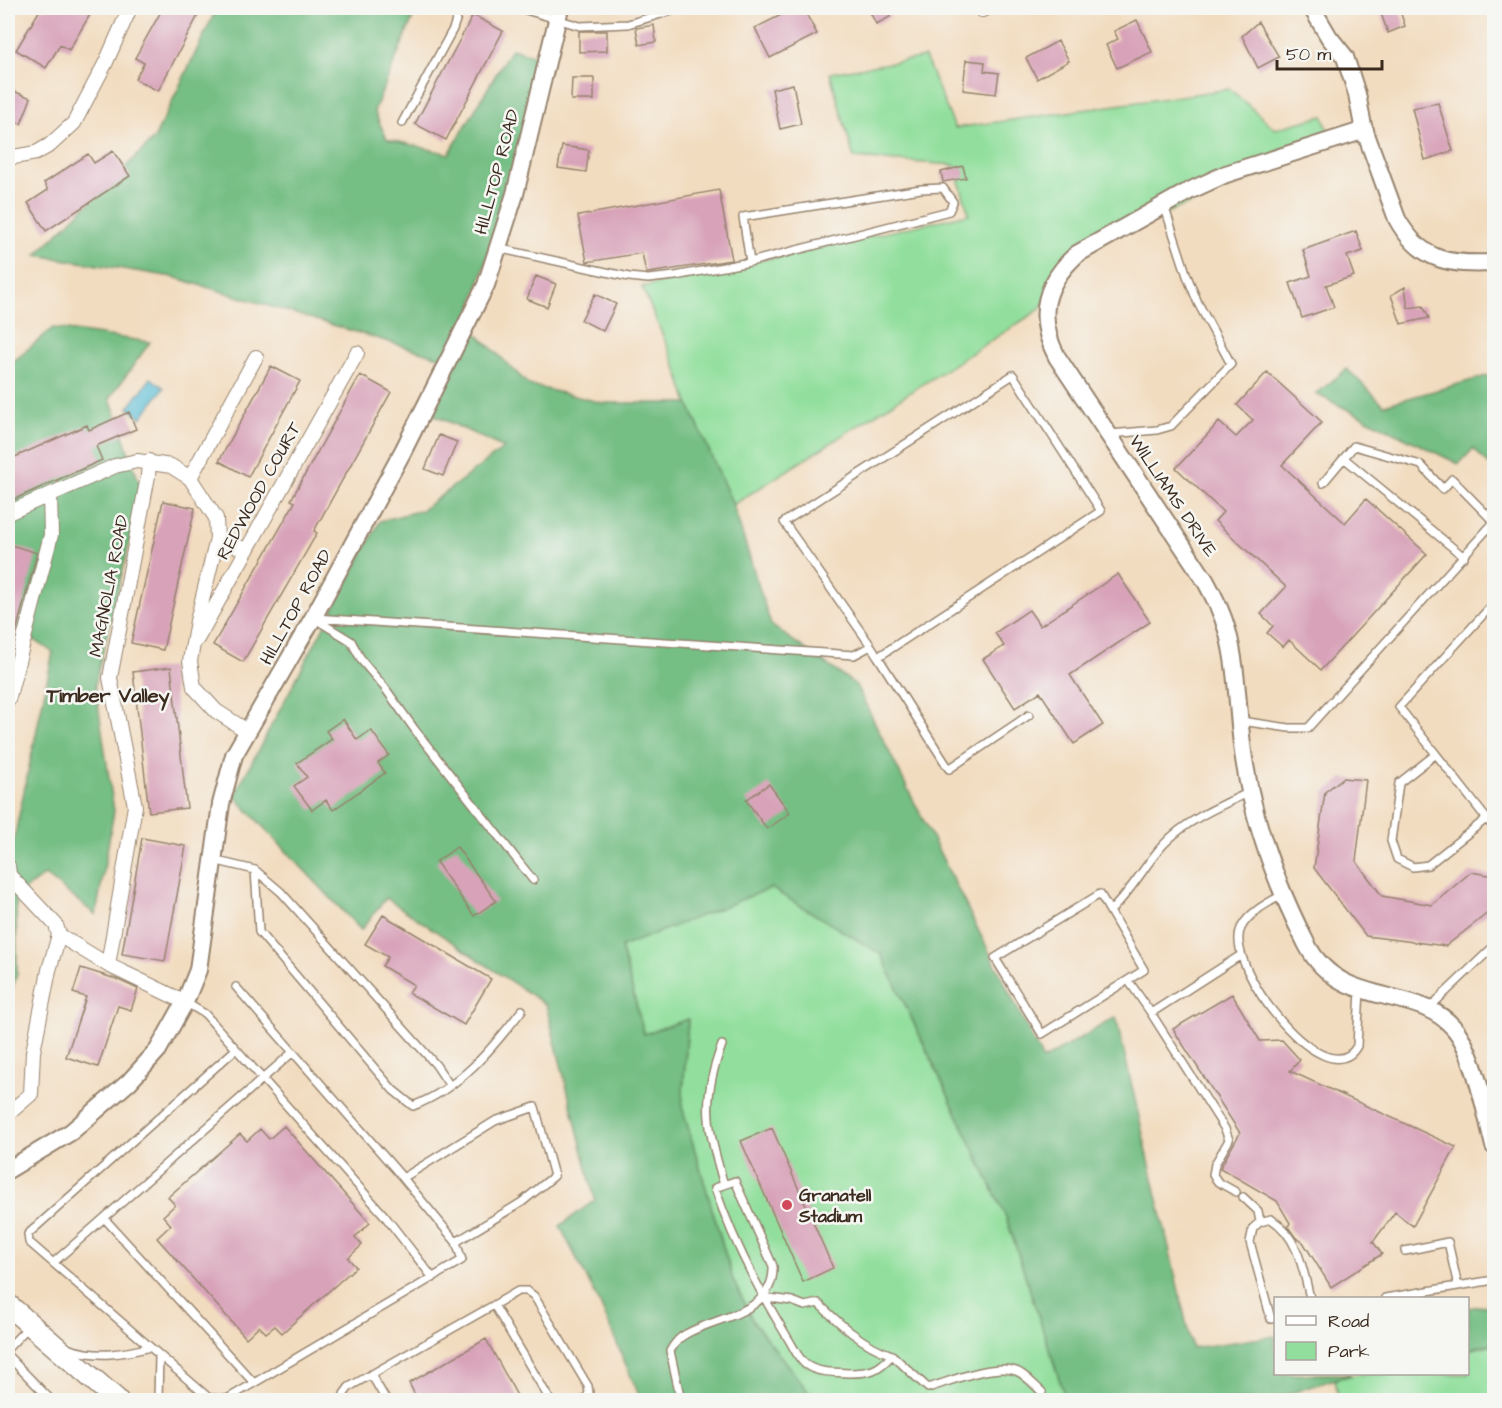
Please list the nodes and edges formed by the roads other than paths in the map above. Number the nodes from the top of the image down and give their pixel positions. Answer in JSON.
{"nodes":[{"id":1,"x":130,"y":8,"type":"edge"},
{"id":2,"x":460,"y":8,"type":"edge"},
{"id":3,"x":519,"y":8,"type":"edge"},
{"id":4,"x":681,"y":8,"type":"edge"},
{"id":5,"x":1312,"y":8,"type":"edge"},
{"id":6,"x":558,"y":14,"type":"edge"},
{"id":7,"x":402,"y":123,"type":"dead end"},
{"id":8,"x":1365,"y":130,"type":"junction"},
{"id":9,"x":8,"y":158,"type":"edge"},
{"id":10,"x":1164,"y":205,"type":"junction"},
{"id":11,"x":497,"y":249,"type":"junction"},
{"id":12,"x":750,"y":262,"type":"junction"},
{"id":13,"x":1494,"y":264,"type":"edge"},
{"id":14,"x":357,"y":353,"type":"dead end"},
{"id":15,"x":256,"y":357,"type":"dead end"},
{"id":16,"x":1108,"y":434,"type":"junction"},
{"id":17,"x":1345,"y":459,"type":"junction"},
{"id":18,"x":149,"y":461,"type":"junction"},
{"id":19,"x":190,"y":478,"type":"junction"},
{"id":20,"x":1323,"y":483,"type":"dead end"},
{"id":21,"x":50,"y":495,"type":"junction"},
{"id":22,"x":8,"y":513,"type":"edge"},
{"id":23,"x":217,"y":539,"type":"junction"},
{"id":24,"x":247,"y":550,"type":"junction"},
{"id":25,"x":1464,"y":557,"type":"junction"},
{"id":26,"x":1494,"y":603,"type":"edge"},
{"id":27,"x":313,"y":618,"type":"junction"},
{"id":28,"x":193,"y":646,"type":"junction"},
{"id":29,"x":871,"y":646,"type":"junction"},
{"id":30,"x":878,"y":657,"type":"junction"},
{"id":31,"x":8,"y":700,"type":"edge"},
{"id":32,"x":1029,"y":716,"type":"dead end"},
{"id":33,"x":1238,"y":721,"type":"junction"},
{"id":34,"x":247,"y":731,"type":"junction"},
{"id":35,"x":1436,"y":754,"type":"junction"},
{"id":36,"x":1250,"y":792,"type":"junction"},
{"id":37,"x":1486,"y":819,"type":"junction"},
{"id":38,"x":1494,"y":828,"type":"edge"},
{"id":39,"x":213,"y":860,"type":"junction"},
{"id":40,"x":8,"y":866,"type":"edge"},
{"id":41,"x":255,"y":870,"type":"junction"},
{"id":42,"x":533,"y":880,"type":"dead end"},
{"id":43,"x":1284,"y":894,"type":"junction"},
{"id":44,"x":1110,"y":911,"type":"junction"},
{"id":45,"x":59,"y":935,"type":"junction"},
{"id":46,"x":1494,"y":946,"type":"edge"},
{"id":47,"x":1241,"y":955,"type":"junction"},
{"id":48,"x":108,"y":965,"type":"junction"},
{"id":49,"x":1128,"y":980,"type":"junction"},
{"id":50,"x":236,"y":987,"type":"dead end"},
{"id":51,"x":1360,"y":990,"type":"junction"},
{"id":52,"x":184,"y":1002,"type":"junction"},
{"id":53,"x":1428,"y":1009,"type":"junction"},
{"id":54,"x":522,"y":1010,"type":"dead end"},
{"id":55,"x":1151,"y":1013,"type":"junction"},
{"id":56,"x":722,"y":1045,"type":"dead end"},
{"id":57,"x":236,"y":1049,"type":"junction"},
{"id":58,"x":293,"y":1052,"type":"junction"},
{"id":59,"x":262,"y":1079,"type":"junction"},
{"id":60,"x":450,"y":1086,"type":"junction"},
{"id":61,"x":8,"y":1114,"type":"edge"},
{"id":62,"x":1494,"y":1146,"type":"edge"},
{"id":63,"x":8,"y":1170,"type":"edge"},
{"id":64,"x":403,"y":1178,"type":"junction"},
{"id":65,"x":724,"y":1185,"type":"junction"},
{"id":66,"x":1236,"y":1192,"type":"dead end"},
{"id":67,"x":1243,"y":1197,"type":"dead end"},
{"id":68,"x":104,"y":1218,"type":"junction"},
{"id":69,"x":1260,"y":1222,"type":"junction"},
{"id":70,"x":456,"y":1242,"type":"junction"},
{"id":71,"x":1405,"y":1251,"type":"dead end"},
{"id":72,"x":53,"y":1263,"type":"junction"},
{"id":73,"x":433,"y":1278,"type":"junction"},
{"id":74,"x":1494,"y":1280,"type":"edge"},
{"id":75,"x":1458,"y":1286,"type":"junction"},
{"id":76,"x":762,"y":1297,"type":"junction"},
{"id":77,"x":1309,"y":1297,"type":"edge"},
{"id":78,"x":1396,"y":1297,"type":"edge"},
{"id":79,"x":494,"y":1305,"type":"junction"},
{"id":80,"x":8,"y":1306,"type":"edge"},
{"id":81,"x":1273,"y":1319,"type":"edge"},
{"id":82,"x":30,"y":1324,"type":"junction"},
{"id":83,"x":49,"y":1342,"type":"junction"},
{"id":84,"x":150,"y":1347,"type":"junction"},
{"id":85,"x":8,"y":1348,"type":"edge"},
{"id":86,"x":159,"y":1355,"type":"junction"},
{"id":87,"x":892,"y":1355,"type":"junction"},
{"id":88,"x":8,"y":1356,"type":"edge"},
{"id":89,"x":371,"y":1374,"type":"junction"},
{"id":90,"x":254,"y":1383,"type":"junction"},
{"id":91,"x":1042,"y":1392,"type":"dead end"},
{"id":92,"x":51,"y":1401,"type":"edge"},
{"id":93,"x":117,"y":1401,"type":"edge"},
{"id":94,"x":158,"y":1401,"type":"edge"},
{"id":95,"x":344,"y":1401,"type":"edge"},
{"id":96,"x":386,"y":1401,"type":"edge"},
{"id":97,"x":550,"y":1401,"type":"edge"},
{"id":98,"x":585,"y":1401,"type":"edge"},
{"id":99,"x":681,"y":1401,"type":"edge"}],
"edges":[{"from":1,"to":9,"type":"street"},
{"from":2,"to":7,"type":"lane"},
{"from":3,"to":6,"type":"lane"},
{"from":4,"to":6,"type":"lane"},
{"from":5,"to":8,"type":"street"},
{"from":6,"to":11,"type":"street","name":"HILLTOP ROAD"},
{"from":8,"to":10,"type":"street","name":"WILLIAMS DRIVE"},
{"from":8,"to":13,"type":"street"},
{"from":10,"to":16,"type":"street","name":"WILLIAMS DRIVE"},
{"from":10,"to":16,"type":"lane"},
{"from":11,"to":12,"type":"lane"},
{"from":11,"to":27,"type":"street","name":"HILLTOP ROAD"},
{"from":12,"to":12,"type":"lane"},
{"from":14,"to":24,"type":"street","name":"REDWOOD COURT"},
{"from":15,"to":19,"type":"street"},
{"from":16,"to":33,"type":"street","name":"WILLIAMS DRIVE"},
{"from":17,"to":20,"type":"lane"},
{"from":17,"to":25,"type":"lane"},
{"from":17,"to":25,"type":"lane"},
{"from":18,"to":19,"type":"street"},
{"from":18,"to":21,"type":"street"},
{"from":18,"to":48,"type":"street","name":"MAGNOLIA ROAD"},
{"from":19,"to":23,"type":"street"},
{"from":21,"to":22,"type":"street"},
{"from":21,"to":31,"type":"street"},
{"from":23,"to":24,"type":"street"},
{"from":23,"to":28,"type":"street"},
{"from":24,"to":28,"type":"street","name":"REDWOOD COURT"},
{"from":25,"to":33,"type":"lane"},
{"from":26,"to":35,"type":"lane"},
{"from":27,"to":29,"type":"lane"},
{"from":27,"to":34,"type":"street","name":"HILLTOP ROAD"},
{"from":27,"to":42,"type":"lane"},
{"from":28,"to":34,"type":"street"},
{"from":29,"to":30,"type":"lane"},
{"from":29,"to":30,"type":"lane"},
{"from":30,"to":32,"type":"lane"},
{"from":33,"to":36,"type":"street","name":"WILLIAMS DRIVE"},
{"from":34,"to":39,"type":"street","name":"HILLTOP ROAD"},
{"from":35,"to":37,"type":"lane"},
{"from":35,"to":37,"type":"lane"},
{"from":36,"to":43,"type":"street","name":"WILLIAMS DRIVE"},
{"from":36,"to":44,"type":"lane"},
{"from":37,"to":38,"type":"lane"},
{"from":39,"to":41,"type":"lane"},
{"from":39,"to":52,"type":"street","name":"HILLTOP ROAD"},
{"from":40,"to":45,"type":"street"},
{"from":41,"to":60,"type":"lane"},
{"from":41,"to":60,"type":"lane"},
{"from":43,"to":47,"type":"lane"},
{"from":43,"to":51,"type":"street","name":"WILLIAMS DRIVE"},
{"from":44,"to":49,"type":"lane"},
{"from":44,"to":49,"type":"lane"},
{"from":45,"to":48,"type":"street"},
{"from":45,"to":61,"type":"street"},
{"from":46,"to":53,"type":"lane"},
{"from":47,"to":51,"type":"lane"},
{"from":47,"to":55,"type":"lane"},
{"from":48,"to":52,"type":"street"},
{"from":49,"to":55,"type":"lane"},
{"from":50,"to":58,"type":"lane"},
{"from":51,"to":53,"type":"street","name":"WILLIAMS DRIVE"},
{"from":52,"to":57,"type":"lane"},
{"from":52,"to":63,"type":"street","name":"HILLTOP ROAD"},
{"from":53,"to":62,"type":"street","name":"WILLIAMS DRIVE"},
{"from":54,"to":60,"type":"lane"},
{"from":55,"to":66,"type":"lane"},
{"from":56,"to":65,"type":"lane"},
{"from":57,"to":59,"type":"lane"},
{"from":57,"to":72,"type":"lane"},
{"from":58,"to":59,"type":"lane"},
{"from":58,"to":64,"type":"lane"},
{"from":59,"to":68,"type":"lane"},
{"from":59,"to":73,"type":"lane"},
{"from":64,"to":70,"type":"lane"},
{"from":64,"to":70,"type":"lane"},
{"from":65,"to":76,"type":"lane"},
{"from":65,"to":76,"type":"lane"},
{"from":67,"to":69,"type":"lane"},
{"from":68,"to":72,"type":"lane"},
{"from":68,"to":90,"type":"lane"},
{"from":69,"to":77,"type":"lane"},
{"from":69,"to":81,"type":"lane"},
{"from":70,"to":73,"type":"lane"},
{"from":71,"to":75,"type":"lane"},
{"from":72,"to":84,"type":"lane"},
{"from":73,"to":90,"type":"lane"},
{"from":74,"to":75,"type":"lane"},
{"from":75,"to":78,"type":"lane"},
{"from":76,"to":87,"type":"lane"},
{"from":76,"to":87,"type":"lane"},
{"from":76,"to":99,"type":"lane"},
{"from":79,"to":89,"type":"lane"},
{"from":79,"to":97,"type":"lane"},
{"from":79,"to":98,"type":"lane"},
{"from":80,"to":82,"type":"main road"},
{"from":82,"to":83,"type":"main road"},
{"from":82,"to":85,"type":"lane"},
{"from":83,"to":84,"type":"lane"},
{"from":83,"to":93,"type":"main road"},
{"from":84,"to":86,"type":"lane"},
{"from":86,"to":90,"type":"lane"},
{"from":86,"to":94,"type":"lane"},
{"from":87,"to":91,"type":"lane"},
{"from":88,"to":92,"type":"lane"},
{"from":89,"to":95,"type":"lane"},
{"from":89,"to":96,"type":"lane"}]}
